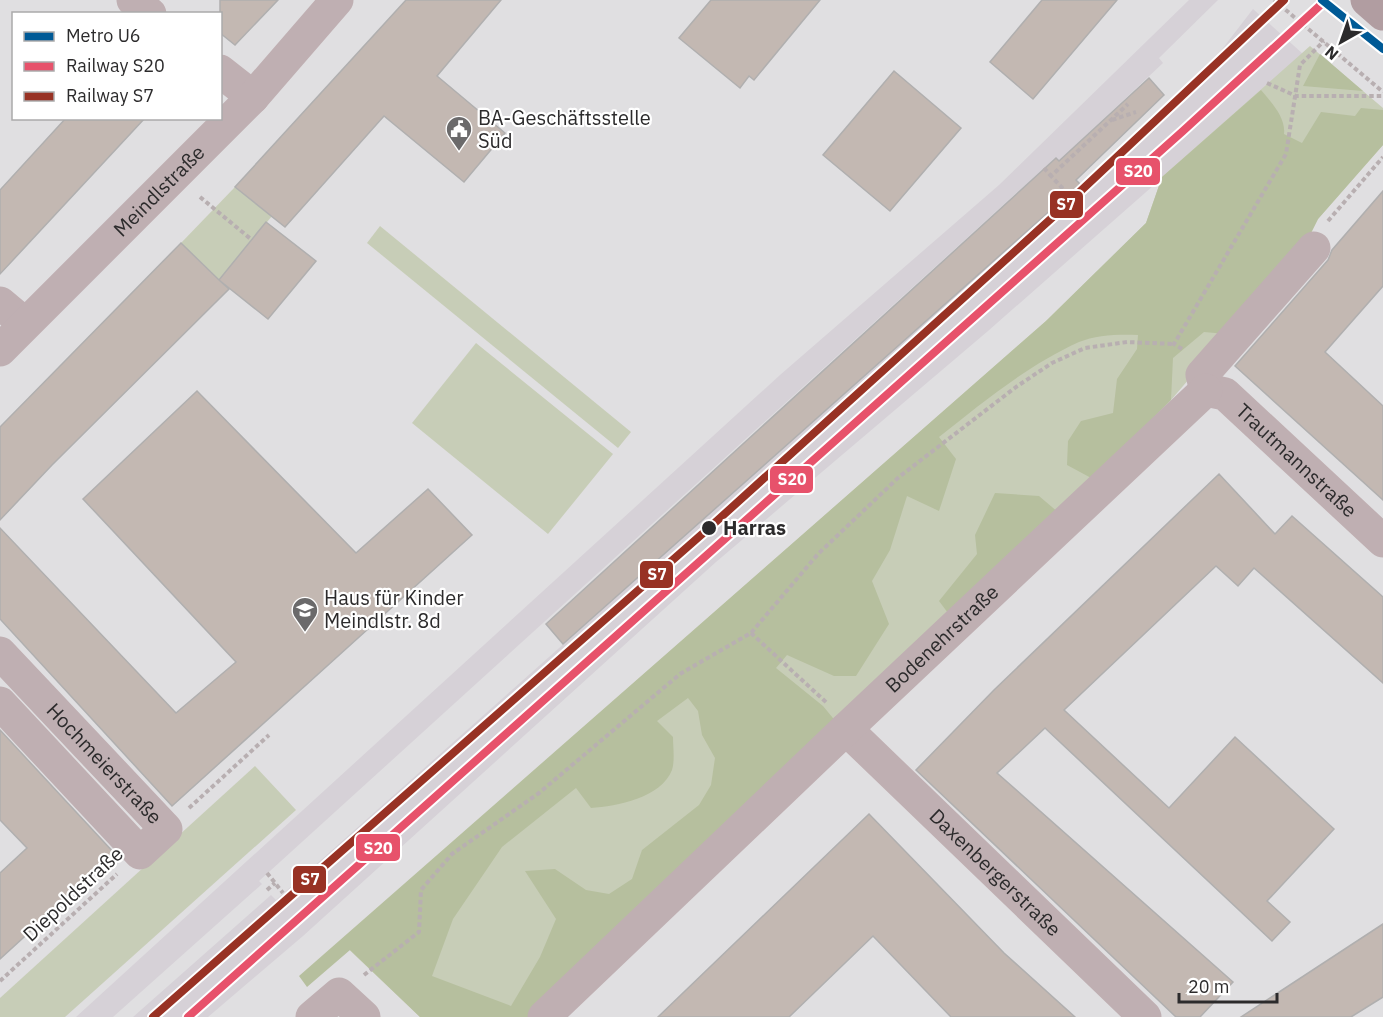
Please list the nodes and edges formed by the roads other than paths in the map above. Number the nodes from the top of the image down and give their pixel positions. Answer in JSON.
{"nodes":[{"id":1,"x":133,"y":0,"type":"edge"},
{"id":2,"x":337,"y":0,"type":"edge"},
{"id":3,"x":1367,"y":0,"type":"edge"},
{"id":4,"x":148,"y":12,"type":"edge"},
{"id":5,"x":1383,"y":14,"type":"edge"},
{"id":6,"x":222,"y":73,"type":"edge"},
{"id":7,"x":252,"y":97,"type":"junction"},
{"id":8,"x":1314,"y":248,"type":"road end"},
{"id":9,"x":0,"y":303,"type":"edge"},
{"id":10,"x":25,"y":324,"type":"junction"},
{"id":11,"x":0,"y":350,"type":"edge"},
{"id":12,"x":1206,"y":380,"type":"junction"},
{"id":13,"x":1383,"y":541,"type":"edge"},
{"id":14,"x":0,"y":653,"type":"edge"},
{"id":15,"x":0,"y":703,"type":"edge"},
{"id":16,"x":846,"y":729,"type":"junction"},
{"id":17,"x":312,"y":1017,"type":"edge"},
{"id":18,"x":364,"y":1017,"type":"edge"},
{"id":19,"x":544,"y":1017,"type":"edge"},
{"id":20,"x":1145,"y":1017,"type":"edge"}],
"edges":[{"from":1,"to":4,"type":"street"},
{"from":2,"to":7,"type":"street","name":"Meindlstraße"},
{"from":3,"to":5,"type":"main road"},
{"from":6,"to":7,"type":"street"},
{"from":7,"to":10,"type":"street","name":"Meindlstraße"},
{"from":8,"to":12,"type":"street","name":"Bodenehrstraße"},
{"from":9,"to":10,"type":"street"},
{"from":10,"to":11,"type":"street","name":"Meindlstraße"},
{"from":12,"to":13,"type":"street","name":"Trautmannstraße"},
{"from":12,"to":16,"type":"street","name":"Bodenehrstraße"},
{"from":14,"to":15,"type":"street","name":"Hochmeierstraße"},
{"from":16,"to":19,"type":"street","name":"Bodenehrstraße"},
{"from":16,"to":20,"type":"street","name":"Daxenbergerstraße"},
{"from":17,"to":18,"type":"street"}]}
